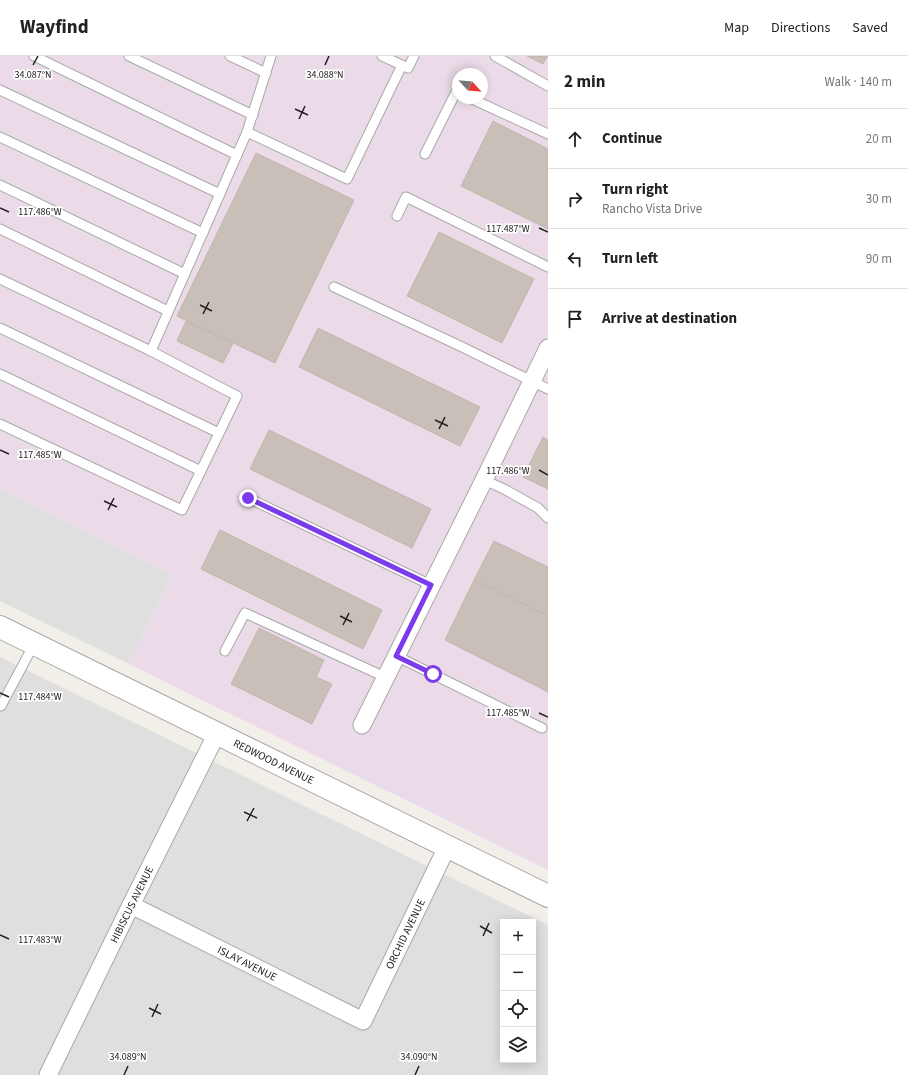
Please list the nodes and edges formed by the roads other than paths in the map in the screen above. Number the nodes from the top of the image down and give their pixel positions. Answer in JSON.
{"nodes":[{"id":1,"x":34,"y":56,"type":"edge"},
{"id":2,"x":129,"y":56,"type":"edge"},
{"id":3,"x":230,"y":56,"type":"edge"},
{"id":4,"x":271,"y":56,"type":"edge"},
{"id":5,"x":382,"y":56,"type":"edge"},
{"id":6,"x":414,"y":56,"type":"edge"},
{"id":7,"x":495,"y":56,"type":"edge"},
{"id":8,"x":402,"y":65,"type":"junction"},
{"id":9,"x":266,"y":73,"type":"junction"},
{"id":10,"x":548,"y":86,"type":"edge"},
{"id":11,"x":0,"y":90,"type":"edge"},
{"id":12,"x":452,"y":100,"type":"edge"},
{"id":13,"x":483,"y":104,"type":"edge"},
{"id":14,"x":253,"y":115,"type":"junction"},
{"id":15,"x":248,"y":132,"type":"junction"},
{"id":16,"x":548,"y":134,"type":"edge"},
{"id":17,"x":0,"y":137,"type":"edge"},
{"id":18,"x":426,"y":154,"type":"dead end"},
{"id":19,"x":237,"y":155,"type":"junction"},
{"id":20,"x":0,"y":185,"type":"edge"},
{"id":21,"x":220,"y":194,"type":"junction"},
{"id":22,"x":397,"y":216,"type":"dead end"},
{"id":23,"x":0,"y":229,"type":"edge"},
{"id":24,"x":203,"y":233,"type":"junction"},
{"id":25,"x":548,"y":267,"type":"edge"},
{"id":26,"x":185,"y":274,"type":"junction"},
{"id":27,"x":0,"y":279,"type":"edge"},
{"id":28,"x":334,"y":287,"type":"dead end"},
{"id":29,"x":168,"y":311,"type":"junction"},
{"id":30,"x":0,"y":328,"type":"edge"},
{"id":31,"x":548,"y":348,"type":"edge"},
{"id":32,"x":151,"y":351,"type":"junction"},
{"id":33,"x":0,"y":374,"type":"edge"},
{"id":34,"x":532,"y":381,"type":"junction"},
{"id":35,"x":548,"y":389,"type":"edge"},
{"id":36,"x":0,"y":424,"type":"edge"},
{"id":37,"x":218,"y":434,"type":"junction"},
{"id":38,"x":201,"y":471,"type":"junction"},
{"id":39,"x":484,"y":480,"type":"junction"},
{"id":40,"x":248,"y":498,"type":"dead end"},
{"id":41,"x":548,"y":518,"type":"edge"},
{"id":42,"x":431,"y":585,"type":"junction"},
{"id":43,"x":0,"y":627,"type":"edge"},
{"id":44,"x":34,"y":644,"type":"junction"},
{"id":45,"x":225,"y":651,"type":"dead end"},
{"id":46,"x":396,"y":656,"type":"junction"},
{"id":47,"x":385,"y":677,"type":"junction"},
{"id":48,"x":0,"y":706,"type":"edge"},
{"id":49,"x":362,"y":725,"type":"dead end"},
{"id":50,"x":542,"y":728,"type":"dead end"},
{"id":51,"x":216,"y":733,"type":"junction"},
{"id":52,"x":447,"y":847,"type":"junction"},
{"id":53,"x":548,"y":896,"type":"edge"},
{"id":54,"x":131,"y":905,"type":"junction"},
{"id":55,"x":364,"y":1021,"type":"joint"},
{"id":56,"x":48,"y":1075,"type":"edge"}],
"edges":[{"from":1,"to":19,"type":"lane"},
{"from":2,"to":14,"type":"lane"},
{"from":3,"to":9,"type":"lane"},
{"from":4,"to":9,"type":"lane"},
{"from":5,"to":8,"type":"lane"},
{"from":6,"to":8,"type":"lane"},
{"from":7,"to":10,"type":"lane"},
{"from":8,"to":15,"type":"lane"},
{"from":9,"to":14,"type":"lane"},
{"from":11,"to":21,"type":"lane"},
{"from":12,"to":18,"type":"lane"},
{"from":13,"to":16,"type":"lane"},
{"from":14,"to":15,"type":"lane"},
{"from":15,"to":19,"type":"lane"},
{"from":17,"to":24,"type":"lane"},
{"from":19,"to":21,"type":"lane"},
{"from":20,"to":26,"type":"lane"},
{"from":21,"to":24,"type":"lane"},
{"from":22,"to":25,"type":"lane"},
{"from":23,"to":29,"type":"lane"},
{"from":24,"to":26,"type":"lane"},
{"from":26,"to":29,"type":"lane"},
{"from":27,"to":32,"type":"lane"},
{"from":28,"to":34,"type":"lane"},
{"from":29,"to":32,"type":"lane"},
{"from":30,"to":37,"type":"lane"},
{"from":31,"to":34,"type":"street"},
{"from":32,"to":37,"type":"lane"},
{"from":33,"to":38,"type":"lane"},
{"from":34,"to":35,"type":"lane"},
{"from":34,"to":39,"type":"street"},
{"from":36,"to":38,"type":"lane"},
{"from":37,"to":38,"type":"lane"},
{"from":39,"to":41,"type":"lane"},
{"from":39,"to":42,"type":"street"},
{"from":40,"to":42,"type":"lane"},
{"from":42,"to":46,"type":"street"},
{"from":43,"to":44,"type":"street","name":"REDWOOD AVENUE"},
{"from":44,"to":48,"type":"lane"},
{"from":44,"to":51,"type":"street","name":"REDWOOD AVENUE"},
{"from":45,"to":47,"type":"lane"},
{"from":46,"to":47,"type":"street"},
{"from":46,"to":50,"type":"lane"},
{"from":47,"to":49,"type":"street"},
{"from":51,"to":52,"type":"street","name":"REDWOOD AVENUE"},
{"from":51,"to":54,"type":"street","name":"HIBISCUS AVENUE"},
{"from":52,"to":53,"type":"street","name":"REDWOOD AVENUE"},
{"from":52,"to":55,"type":"street","name":"ORCHID AVENUE"},
{"from":54,"to":55,"type":"street","name":"ISLAY AVENUE"},
{"from":54,"to":56,"type":"street","name":"HIBISCUS AVENUE"}]}
